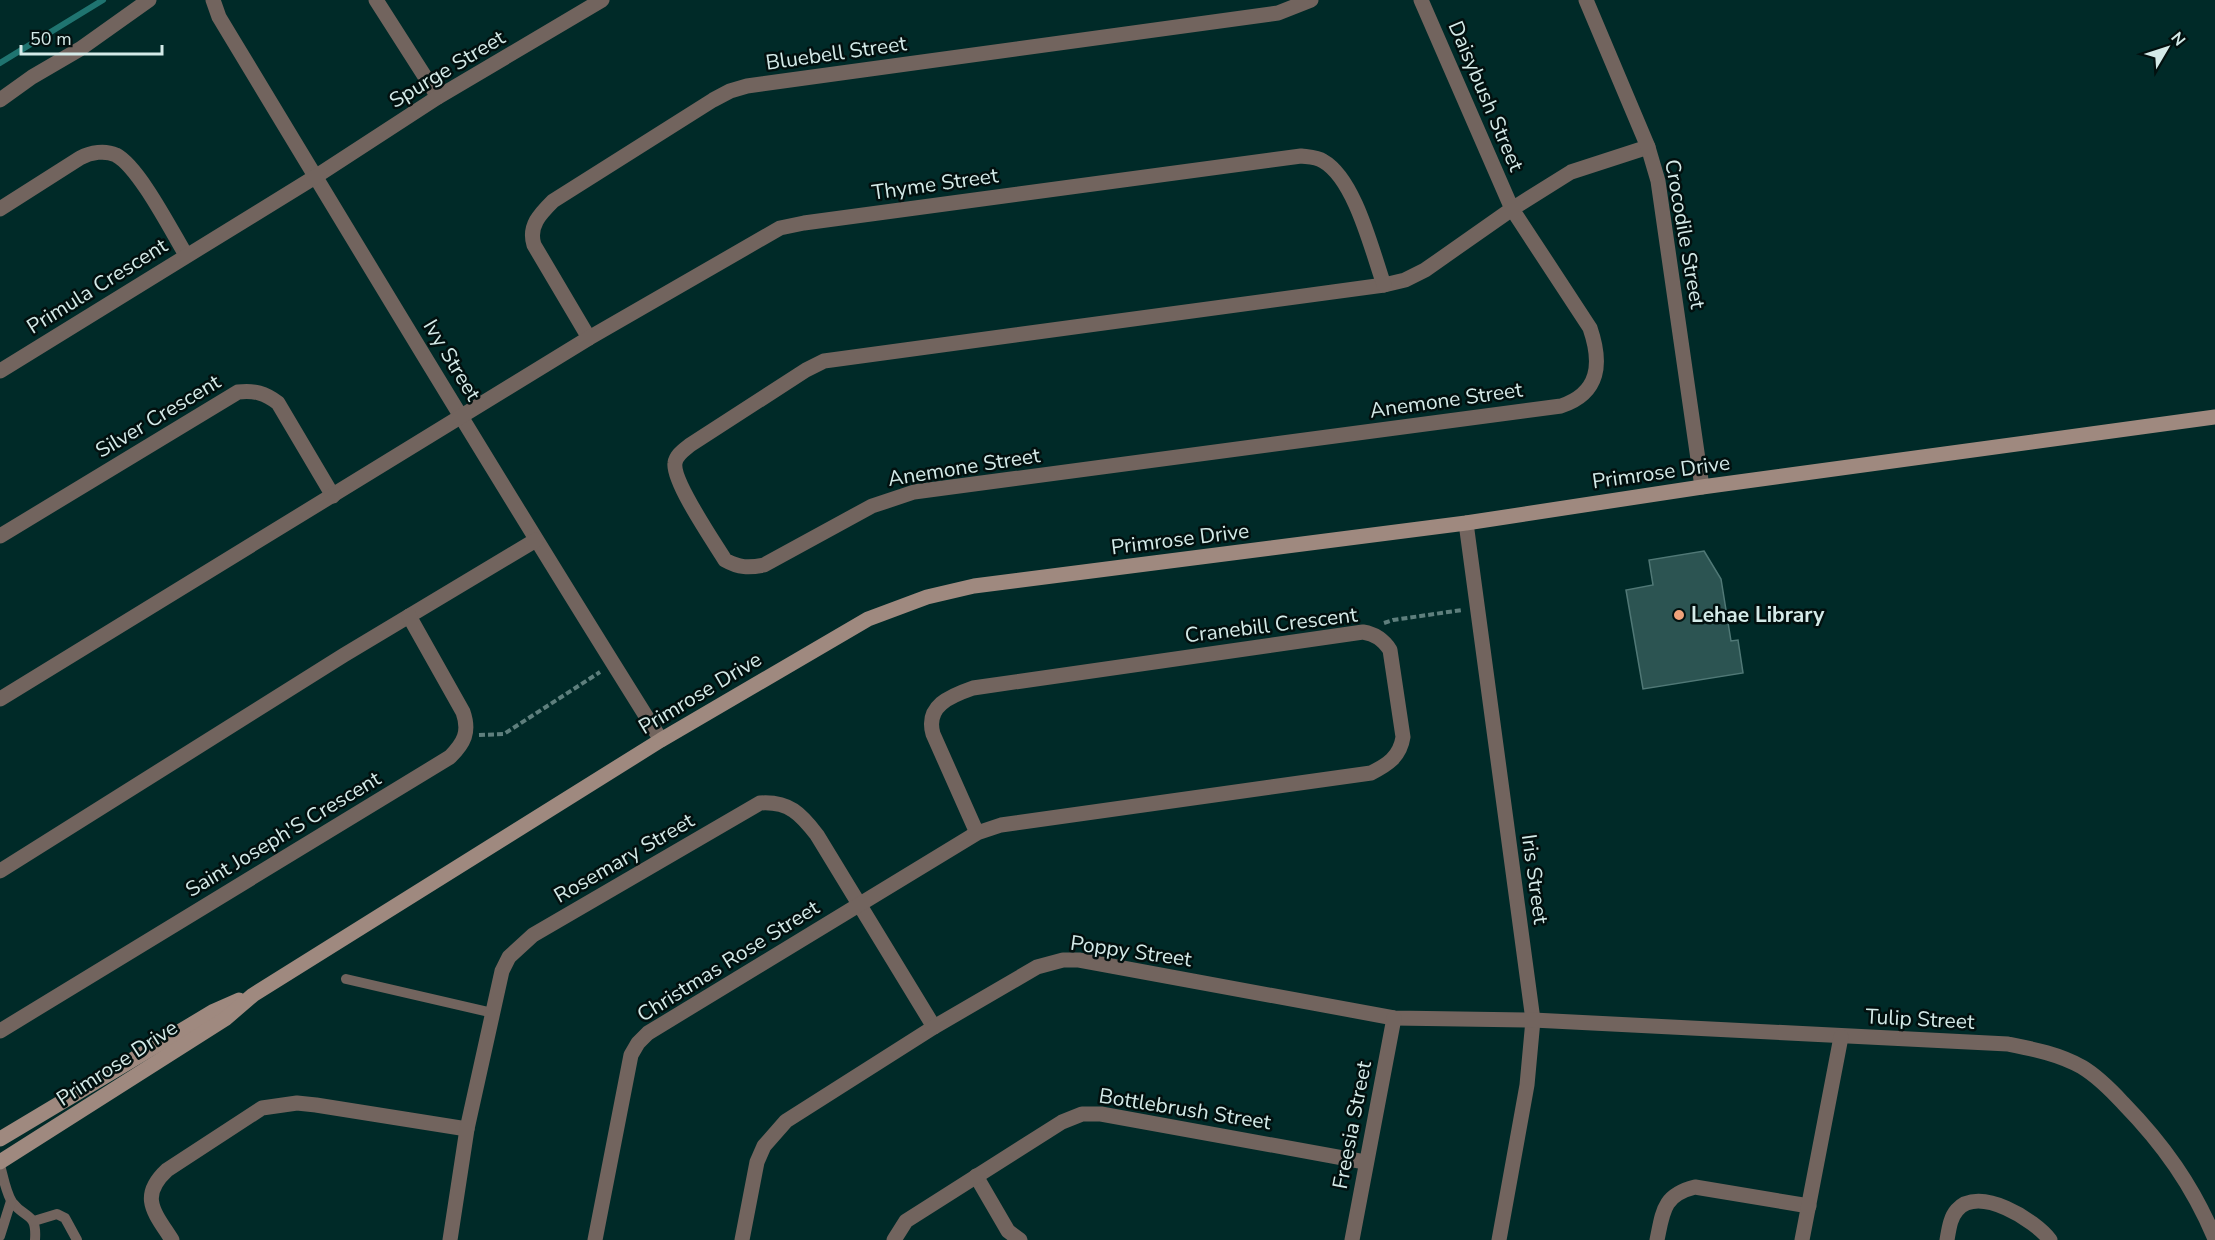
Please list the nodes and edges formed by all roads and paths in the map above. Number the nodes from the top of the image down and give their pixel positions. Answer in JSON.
{"nodes":[{"id":1,"x":149,"y":0,"type":"edge"},
{"id":2,"x":213,"y":0,"type":"edge"},
{"id":3,"x":376,"y":0,"type":"edge"},
{"id":4,"x":602,"y":0,"type":"edge"},
{"id":5,"x":1311,"y":0,"type":"edge"},
{"id":6,"x":1420,"y":0,"type":"edge"},
{"id":7,"x":1586,"y":0,"type":"edge"},
{"id":8,"x":438,"y":97,"type":"junction"},
{"id":9,"x":0,"y":100,"type":"edge"},
{"id":10,"x":1648,"y":147,"type":"junction"},
{"id":11,"x":315,"y":177,"type":"junction"},
{"id":12,"x":0,"y":209,"type":"edge"},
{"id":13,"x":1512,"y":209,"type":"junction"},
{"id":14,"x":186,"y":255,"type":"junction"},
{"id":15,"x":1384,"y":285,"type":"junction"},
{"id":16,"x":589,"y":338,"type":"junction"},
{"id":17,"x":0,"y":371,"type":"edge"},
{"id":18,"x":462,"y":416,"type":"junction"},
{"id":19,"x":2215,"y":417,"type":"edge"},
{"id":20,"x":1702,"y":487,"type":"junction"},
{"id":21,"x":333,"y":496,"type":"junction"},
{"id":22,"x":1466,"y":523,"type":"junction"},
{"id":23,"x":0,"y":536,"type":"edge"},
{"id":24,"x":536,"y":540,"type":"junction"},
{"id":25,"x":1478,"y":607,"type":"junction"},
{"id":26,"x":409,"y":616,"type":"junction"},
{"id":27,"x":1373,"y":634,"type":"junction"},
{"id":28,"x":614,"y":664,"type":"junction"},
{"id":29,"x":0,"y":699,"type":"edge"},
{"id":30,"x":466,"y":735,"type":"junction"},
{"id":31,"x":661,"y":740,"type":"junction"},
{"id":32,"x":977,"y":832,"type":"junction"},
{"id":33,"x":0,"y":871,"type":"edge"},
{"id":34,"x":860,"y":903,"type":"junction"},
{"id":35,"x":346,"y":979,"type":"dead end"},
{"id":36,"x":253,"y":995,"type":"junction"},
{"id":37,"x":493,"y":1013,"type":"junction"},
{"id":38,"x":1394,"y":1018,"type":"junction"},
{"id":39,"x":1533,"y":1020,"type":"junction"},
{"id":40,"x":934,"y":1027,"type":"junction"},
{"id":41,"x":0,"y":1031,"type":"edge"},
{"id":42,"x":1840,"y":1037,"type":"junction"},
{"id":43,"x":467,"y":1129,"type":"junction"},
{"id":44,"x":0,"y":1139,"type":"edge"},
{"id":45,"x":1365,"y":1162,"type":"junction"},
{"id":46,"x":0,"y":1164,"type":"edge"},
{"id":47,"x":976,"y":1176,"type":"junction"},
{"id":48,"x":11,"y":1201,"type":"junction"},
{"id":49,"x":1809,"y":1206,"type":"junction"},
{"id":50,"x":34,"y":1221,"type":"junction"},
{"id":51,"x":0,"y":1236,"type":"edge"},
{"id":52,"x":2215,"y":1239,"type":"edge"},
{"id":53,"x":35,"y":1240,"type":"edge"},
{"id":54,"x":77,"y":1240,"type":"edge"},
{"id":55,"x":172,"y":1240,"type":"edge"},
{"id":56,"x":450,"y":1240,"type":"edge"},
{"id":57,"x":595,"y":1240,"type":"edge"},
{"id":58,"x":742,"y":1240,"type":"edge"},
{"id":59,"x":894,"y":1240,"type":"edge"},
{"id":60,"x":1020,"y":1240,"type":"edge"},
{"id":61,"x":1352,"y":1240,"type":"edge"},
{"id":62,"x":1499,"y":1240,"type":"edge"},
{"id":63,"x":1657,"y":1240,"type":"edge"},
{"id":64,"x":1802,"y":1240,"type":"edge"},
{"id":65,"x":1947,"y":1240,"type":"edge"},
{"id":66,"x":2050,"y":1240,"type":"edge"}],
"edges":[{"from":1,"to":9,"type":"street"},
{"from":2,"to":11,"type":"street","name":"Ivy Street"},
{"from":3,"to":8,"type":"street"},
{"from":4,"to":8,"type":"street","name":"Spurge Street"},
{"from":5,"to":16,"type":"street","name":"Bluebell Street"},
{"from":6,"to":13,"type":"street","name":"Daisybush Street"},
{"from":7,"to":10,"type":"street","name":"Crocodile Street"},
{"from":8,"to":11,"type":"street","name":"Spurge Street"},
{"from":10,"to":13,"type":"street","name":"Anemone Street"},
{"from":10,"to":20,"type":"street","name":"Crocodile Street"},
{"from":11,"to":14,"type":"street","name":"Primula Crescent"},
{"from":11,"to":18,"type":"street","name":"Ivy Street"},
{"from":12,"to":14,"type":"street","name":"Primula Crescent"},
{"from":13,"to":15,"type":"street","name":"Anemone Street"},
{"from":13,"to":15,"type":"street","name":"Anemone Street"},
{"from":14,"to":17,"type":"street","name":"Primula Crescent"},
{"from":15,"to":16,"type":"street","name":"Thyme Street"},
{"from":16,"to":18,"type":"street","name":"Thyme Street"},
{"from":18,"to":21,"type":"street"},
{"from":18,"to":24,"type":"street","name":"Ivy Street"},
{"from":19,"to":20,"type":"street","name":"Primrose Drive"},
{"from":20,"to":22,"type":"street","name":"Primrose Drive"},
{"from":21,"to":23,"type":"street","name":"Silver Crescent"},
{"from":21,"to":29,"type":"street"},
{"from":22,"to":25,"type":"street","name":"Iris Street"},
{"from":22,"to":31,"type":"street","name":"Primrose Drive"},
{"from":24,"to":26,"type":"street"},
{"from":24,"to":28,"type":"street","name":"Ivy Street"},
{"from":25,"to":27,"type":"path"},
{"from":25,"to":39,"type":"street","name":"Iris Street"},
{"from":26,"to":30,"type":"street"},
{"from":26,"to":33,"type":"street"},
{"from":27,"to":32,"type":"street","name":"Cranebill Crescent"},
{"from":27,"to":32,"type":"street","name":"Cranebill Crescent"},
{"from":28,"to":30,"type":"path"},
{"from":28,"to":31,"type":"street","name":"Ivy Street"},
{"from":30,"to":41,"type":"street","name":"Saint Joseph'S Crescent"},
{"from":31,"to":36,"type":"street","name":"Primrose Drive"},
{"from":32,"to":34,"type":"street","name":"Cranebill Crescent"},
{"from":34,"to":37,"type":"street","name":"Rosemary Street"},
{"from":34,"to":40,"type":"street","name":"Rosemary Street"},
{"from":34,"to":57,"type":"street","name":"Christmas Rose Street"},
{"from":35,"to":37,"type":"lane"},
{"from":36,"to":44,"type":"street","name":"Primrose Drive"},
{"from":36,"to":46,"type":"street","name":"Primrose Drive"},
{"from":37,"to":43,"type":"street","name":"Rosemary Street"},
{"from":38,"to":39,"type":"street","name":"Poppy Street"},
{"from":38,"to":40,"type":"street","name":"Poppy Street"},
{"from":38,"to":45,"type":"street","name":"Freesia Street"},
{"from":39,"to":42,"type":"street","name":"Tulip Street"},
{"from":39,"to":62,"type":"street","name":"Iris Street"},
{"from":40,"to":58,"type":"street","name":"Poppy Street"},
{"from":42,"to":49,"type":"street"},
{"from":42,"to":52,"type":"street","name":"Tulip Street"},
{"from":43,"to":55,"type":"street"},
{"from":43,"to":56,"type":"street","name":"Rosemary Street"},
{"from":45,"to":47,"type":"street","name":"Bottlebrush Street"},
{"from":45,"to":61,"type":"street","name":"Freesia Street"},
{"from":46,"to":48,"type":"lane"},
{"from":47,"to":59,"type":"street","name":"Bottlebrush Street"},
{"from":47,"to":60,"type":"street"},
{"from":48,"to":50,"type":"lane"},
{"from":48,"to":51,"type":"lane"},
{"from":49,"to":63,"type":"street"},
{"from":49,"to":64,"type":"street"},
{"from":50,"to":53,"type":"lane"},
{"from":50,"to":54,"type":"lane"},
{"from":65,"to":66,"type":"street"}]}
